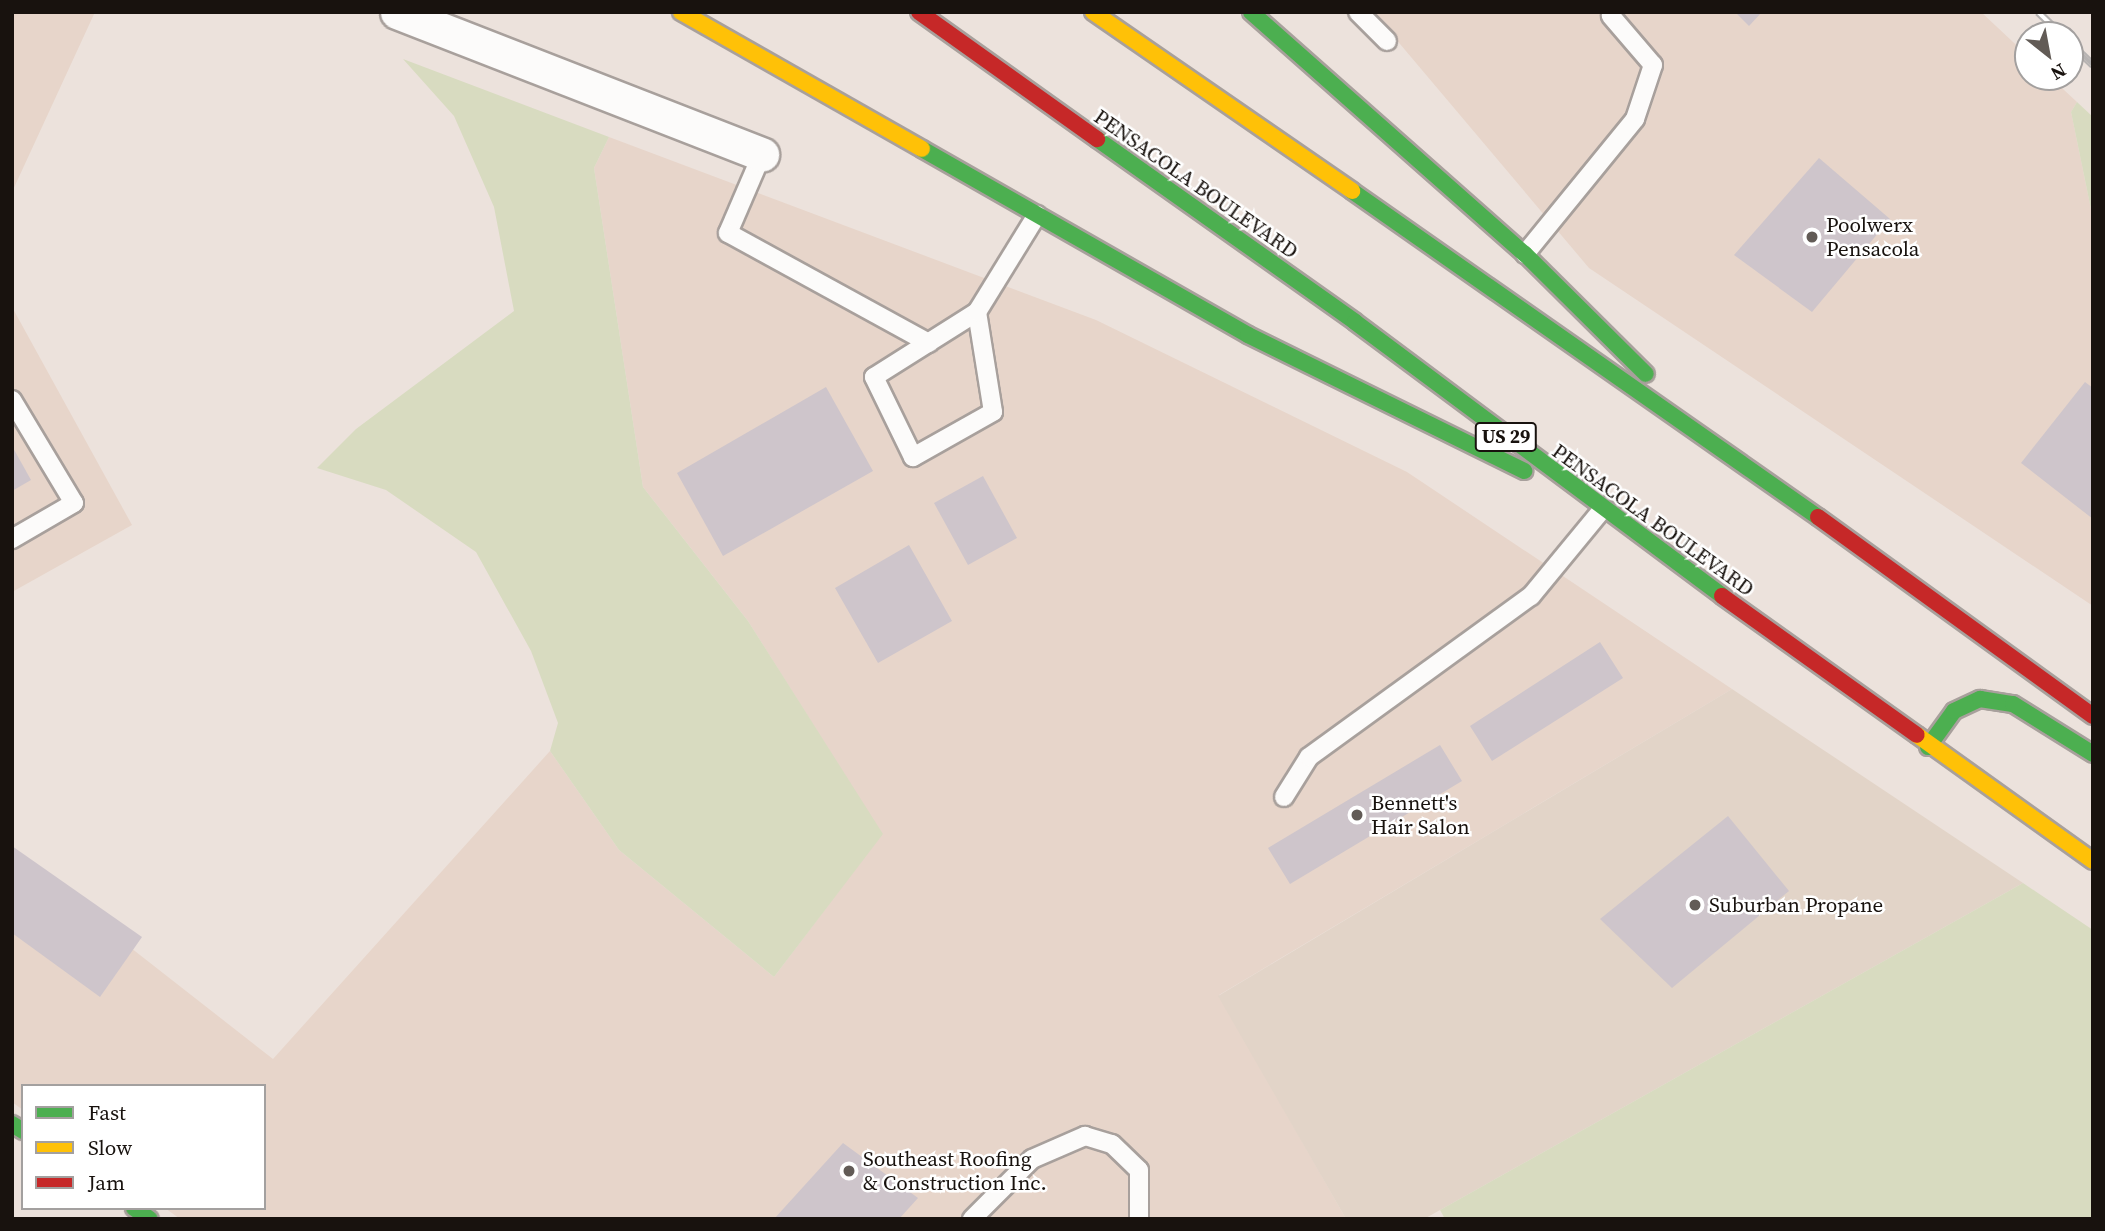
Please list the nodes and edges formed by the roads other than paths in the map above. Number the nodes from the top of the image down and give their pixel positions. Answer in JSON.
{"nodes":[{"id":1,"x":397,"y":12,"type":"edge"},
{"id":2,"x":681,"y":12,"type":"edge"},
{"id":3,"x":919,"y":12,"type":"edge"},
{"id":4,"x":1093,"y":12,"type":"edge"},
{"id":5,"x":1251,"y":12,"type":"edge"},
{"id":6,"x":1358,"y":12,"type":"edge"},
{"id":7,"x":1611,"y":16,"type":"dead end"},
{"id":8,"x":1387,"y":41,"type":"dead end"},
{"id":9,"x":762,"y":154,"type":"joint"},
{"id":10,"x":1037,"y":215,"type":"junction"},
{"id":11,"x":1525,"y":254,"type":"junction"},
{"id":12,"x":977,"y":313,"type":"junction"},
{"id":13,"x":929,"y":343,"type":"junction"},
{"id":14,"x":12,"y":400,"type":"edge"},
{"id":15,"x":1717,"y":444,"type":"junction"},
{"id":16,"x":1602,"y":510,"type":"junction"},
{"id":17,"x":12,"y":539,"type":"edge"},
{"id":18,"x":2093,"y":716,"type":"edge"},
{"id":19,"x":1928,"y":747,"type":"junction"},
{"id":20,"x":2093,"y":754,"type":"edge"},
{"id":21,"x":1284,"y":797,"type":"dead end"},
{"id":22,"x":2093,"y":862,"type":"edge"},
{"id":23,"x":972,"y":1219,"type":"edge"},
{"id":24,"x":1139,"y":1219,"type":"edge"}],
"edges":[{"from":1,"to":9,"type":"street"},
{"from":2,"to":10,"type":"main road"},
{"from":3,"to":16,"type":"main road","name":"PENSACOLA BOULEVARD","number":"US 29"},
{"from":4,"to":15,"type":"main road"},
{"from":5,"to":11,"type":"main road"},
{"from":6,"to":8,"type":"lane"},
{"from":7,"to":11,"type":"lane"},
{"from":9,"to":13,"type":"lane"},
{"from":10,"to":12,"type":"lane"},
{"from":10,"to":16,"type":"main road"},
{"from":11,"to":15,"type":"main road"},
{"from":12,"to":13,"type":"lane"},
{"from":12,"to":13,"type":"lane"},
{"from":14,"to":17,"type":"lane"},
{"from":15,"to":18,"type":"main road"},
{"from":16,"to":19,"type":"main road","name":"PENSACOLA BOULEVARD","number":"US 29"},
{"from":16,"to":21,"type":"lane"},
{"from":19,"to":20,"type":"main road"},
{"from":19,"to":22,"type":"main road","name":"PENSACOLA BOULEVARD","number":"US 29"},
{"from":23,"to":24,"type":"lane"}]}
